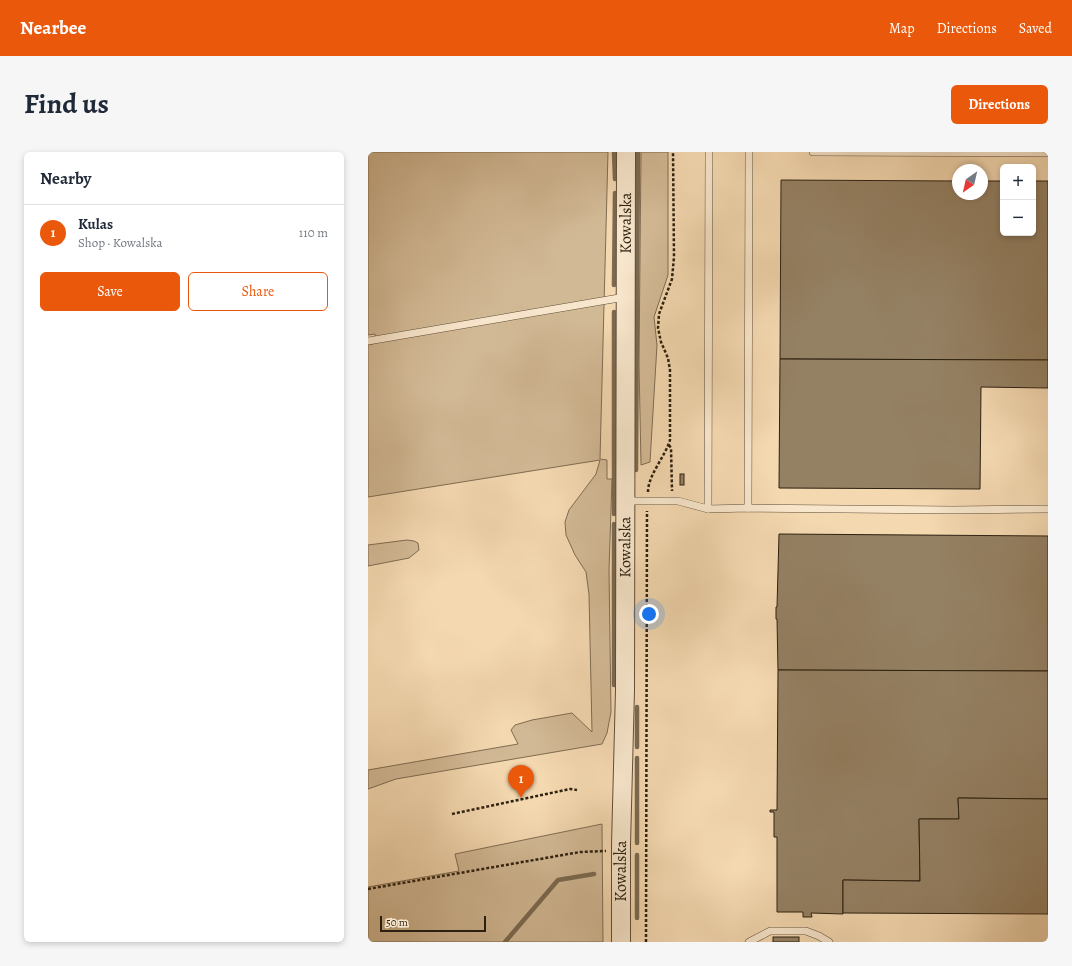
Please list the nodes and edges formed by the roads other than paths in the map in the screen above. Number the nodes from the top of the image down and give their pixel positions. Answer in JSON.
{"nodes":[{"id":1,"x":626,"y":152,"type":"edge"},
{"id":2,"x":709,"y":152,"type":"edge"},
{"id":3,"x":749,"y":152,"type":"edge"},
{"id":4,"x":813,"y":152,"type":"edge"},
{"id":5,"x":1048,"y":153,"type":"edge"},
{"id":6,"x":625,"y":297,"type":"junction"},
{"id":7,"x":368,"y":341,"type":"edge"},
{"id":8,"x":624,"y":501,"type":"junction"},
{"id":9,"x":748,"y":508,"type":"junction"},
{"id":10,"x":708,"y":509,"type":"junction"},
{"id":11,"x":1048,"y":509,"type":"edge"},
{"id":12,"x":621,"y":942,"type":"edge"},
{"id":13,"x":749,"y":942,"type":"edge"},
{"id":14,"x":829,"y":942,"type":"edge"}],
"edges":[{"from":1,"to":6,"type":"street","name":"Kowalska"},
{"from":2,"to":10,"type":"lane"},
{"from":3,"to":9,"type":"lane"},
{"from":4,"to":5,"type":"lane"},
{"from":6,"to":7,"type":"lane"},
{"from":6,"to":8,"type":"street","name":"Kowalska"},
{"from":8,"to":10,"type":"lane"},
{"from":8,"to":12,"type":"street","name":"Kowalska"},
{"from":9,"to":10,"type":"lane"},
{"from":9,"to":11,"type":"lane"},
{"from":13,"to":14,"type":"lane"}]}
